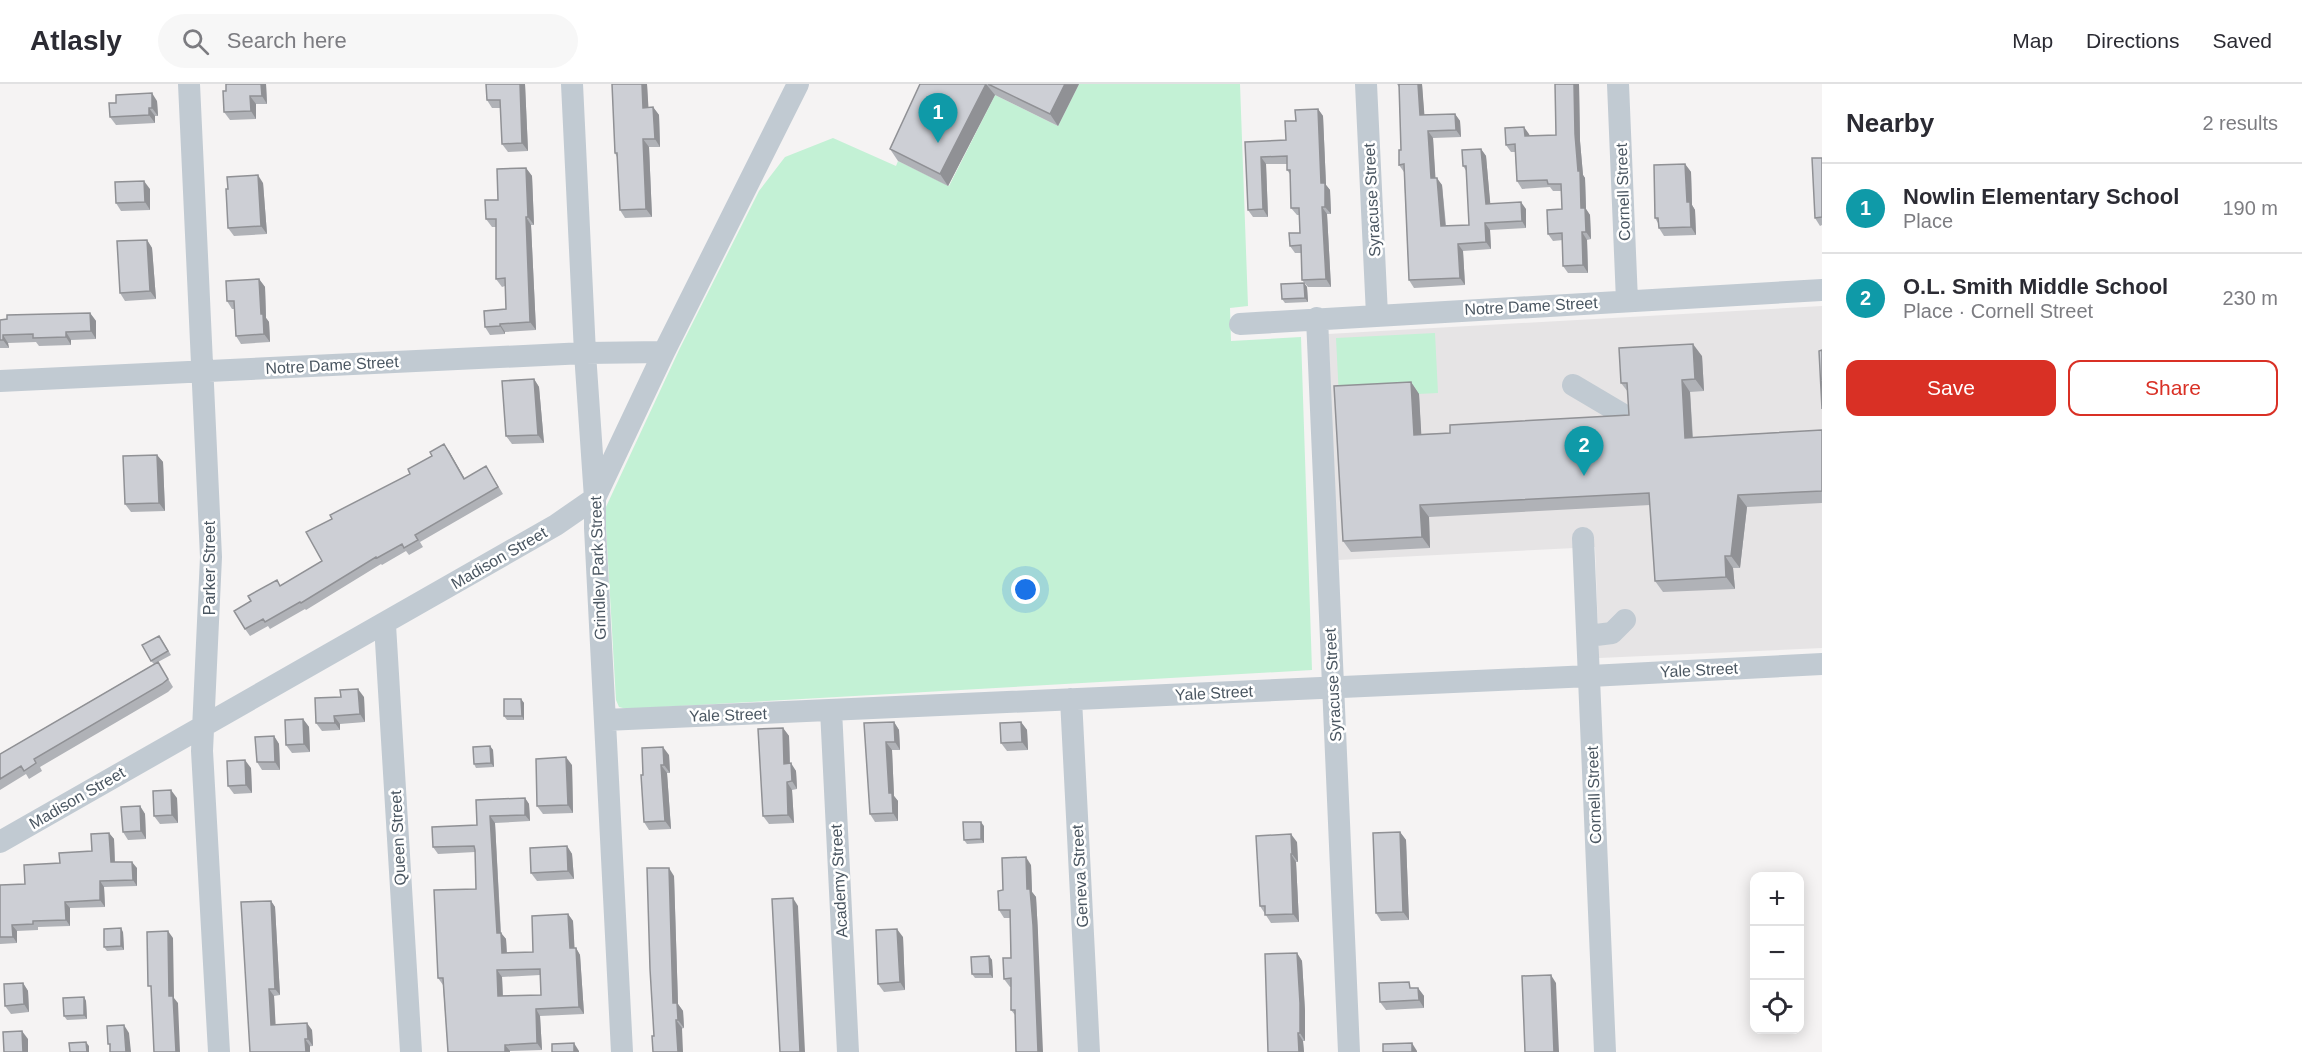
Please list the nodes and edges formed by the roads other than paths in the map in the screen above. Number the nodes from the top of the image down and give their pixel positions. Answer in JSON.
{"nodes":[{"id":1,"x":189,"y":84,"type":"edge"},
{"id":2,"x":572,"y":84,"type":"edge"},
{"id":3,"x":798,"y":84,"type":"edge"},
{"id":4,"x":1366,"y":84,"type":"edge"},
{"id":5,"x":1618,"y":84,"type":"edge"},
{"id":6,"x":1822,"y":290,"type":"edge"},
{"id":7,"x":1627,"y":301,"type":"junction"},
{"id":8,"x":1377,"y":315,"type":"junction"},
{"id":9,"x":1317,"y":318,"type":"junction"},
{"id":10,"x":1240,"y":324,"type":"dead end"},
{"id":11,"x":664,"y":352,"type":"junction"},
{"id":12,"x":585,"y":353,"type":"junction"},
{"id":13,"x":203,"y":372,"type":"junction"},
{"id":14,"x":0,"y":381,"type":"edge"},
{"id":15,"x":1573,"y":385,"type":"dead end"},
{"id":16,"x":1622,"y":414,"type":"edge"},
{"id":17,"x":595,"y":498,"type":"junction"},
{"id":18,"x":1583,"y":538,"type":"dead end"},
{"id":19,"x":1625,"y":620,"type":"dead end"},
{"id":20,"x":384,"y":625,"type":"junction"},
{"id":21,"x":1588,"y":636,"type":"junction"},
{"id":22,"x":1822,"y":664,"type":"edge"},
{"id":23,"x":1590,"y":676,"type":"junction"},
{"id":24,"x":1333,"y":688,"type":"junction"},
{"id":25,"x":1071,"y":699,"type":"junction"},
{"id":26,"x":831,"y":710,"type":"junction"},
{"id":27,"x":605,"y":720,"type":"junction"},
{"id":28,"x":202,"y":727,"type":"junction"},
{"id":29,"x":0,"y":842,"type":"edge"},
{"id":30,"x":219,"y":1052,"type":"edge"},
{"id":31,"x":411,"y":1052,"type":"edge"},
{"id":32,"x":622,"y":1052,"type":"edge"},
{"id":33,"x":848,"y":1052,"type":"edge"},
{"id":34,"x":1089,"y":1052,"type":"edge"},
{"id":35,"x":1349,"y":1052,"type":"edge"},
{"id":36,"x":1605,"y":1052,"type":"edge"}],
"edges":[{"from":1,"to":13,"type":"street","name":"Parker Street"},
{"from":2,"to":12,"type":"street","name":"Grindley Park Street"},
{"from":3,"to":11,"type":"street"},
{"from":4,"to":8,"type":"street","name":"Syracuse Street"},
{"from":5,"to":7,"type":"street","name":"Cornell Street"},
{"from":6,"to":7,"type":"street","name":"Notre Dame Street"},
{"from":7,"to":8,"type":"street","name":"Notre Dame Street"},
{"from":8,"to":9,"type":"street","name":"Notre Dame Street"},
{"from":9,"to":10,"type":"street","name":"Notre Dame Street"},
{"from":9,"to":24,"type":"street","name":"Syracuse Street"},
{"from":11,"to":12,"type":"street","name":"Notre Dame Street"},
{"from":11,"to":17,"type":"street"},
{"from":12,"to":13,"type":"street","name":"Notre Dame Street"},
{"from":12,"to":17,"type":"street","name":"Grindley Park Street"},
{"from":13,"to":14,"type":"street","name":"Notre Dame Street"},
{"from":13,"to":28,"type":"street","name":"Parker Street"},
{"from":15,"to":16,"type":"street"},
{"from":17,"to":20,"type":"street","name":"Madison Street"},
{"from":17,"to":27,"type":"street","name":"Grindley Park Street"},
{"from":18,"to":21,"type":"street","name":"Cornell Street"},
{"from":19,"to":21,"type":"street"},
{"from":20,"to":28,"type":"street","name":"Madison Street"},
{"from":20,"to":31,"type":"street","name":"Queen Street"},
{"from":21,"to":23,"type":"street","name":"Cornell Street"},
{"from":22,"to":23,"type":"street","name":"Yale Street"},
{"from":23,"to":24,"type":"street","name":"Yale Street"},
{"from":23,"to":36,"type":"street","name":"Cornell Street"},
{"from":24,"to":25,"type":"street","name":"Yale Street"},
{"from":24,"to":35,"type":"street","name":"Syracuse Street"},
{"from":25,"to":26,"type":"street","name":"Yale Street"},
{"from":25,"to":34,"type":"street","name":"Geneva Street"},
{"from":26,"to":27,"type":"street","name":"Yale Street"},
{"from":26,"to":33,"type":"street","name":"Academy Street"},
{"from":27,"to":32,"type":"street","name":"Grindley Park Street"},
{"from":28,"to":29,"type":"street","name":"Madison Street"},
{"from":28,"to":30,"type":"street","name":"Parker Street"}]}
